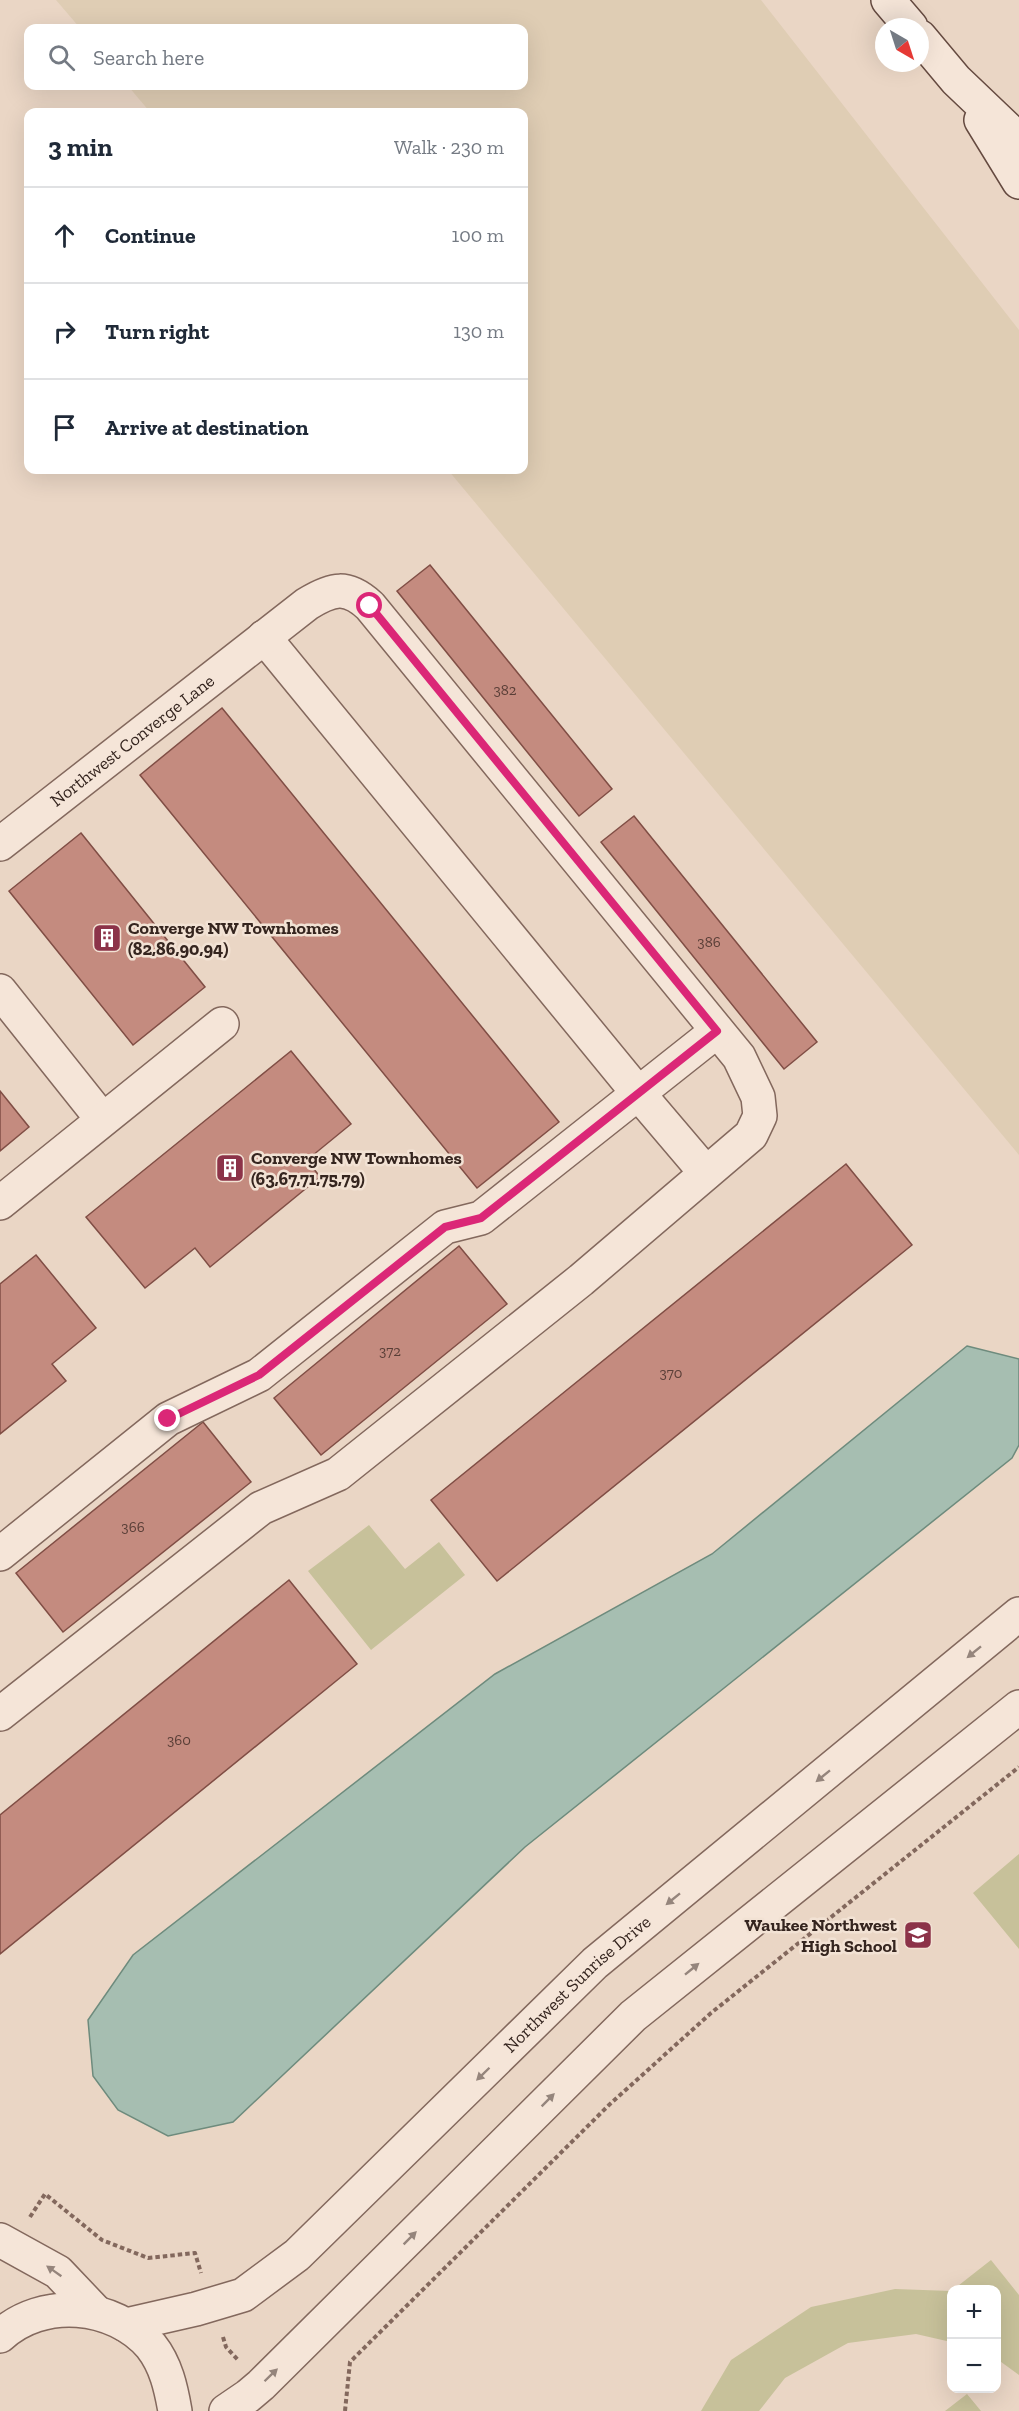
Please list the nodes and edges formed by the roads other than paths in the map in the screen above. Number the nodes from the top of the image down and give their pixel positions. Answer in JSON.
{"nodes":[{"id":1,"x":888,"y":0,"type":"edge"},
{"id":2,"x":903,"y":18,"type":"edge"},
{"id":3,"x":929,"y":48,"type":"edge"},
{"id":4,"x":956,"y":80,"type":"junction"},
{"id":5,"x":1019,"y":140,"type":"edge"},
{"id":6,"x":1019,"y":182,"type":"edge"},
{"id":7,"x":264,"y":637,"type":"junction"},
{"id":8,"x":0,"y":844,"type":"edge"},
{"id":9,"x":0,"y":991,"type":"edge"},
{"id":10,"x":222,"y":1024,"type":"dead end"},
{"id":11,"x":717,"y":1031,"type":"junction"},
{"id":12,"x":638,"y":1093,"type":"junction"},
{"id":13,"x":102,"y":1119,"type":"junction"},
{"id":14,"x":706,"y":1173,"type":"junction"},
{"id":15,"x":0,"y":1203,"type":"edge"},
{"id":16,"x":0,"y":1554,"type":"edge"},
{"id":17,"x":1019,"y":1614,"type":"edge"},
{"id":18,"x":1019,"y":1707,"type":"edge"},
{"id":19,"x":0,"y":1714,"type":"edge"},
{"id":20,"x":0,"y":2240,"type":"edge"},
{"id":21,"x":96,"y":2312,"type":"junction"},
{"id":22,"x":126,"y":2325,"type":"junction"},
{"id":23,"x":0,"y":2336,"type":"edge"},
{"id":24,"x":175,"y":2411,"type":"edge"},
{"id":25,"x":226,"y":2411,"type":"edge"}],
"edges":[{"from":1,"to":2,"type":"street"},
{"from":3,"to":4,"type":"street"},
{"from":4,"to":5,"type":"street"},
{"from":4,"to":6,"type":"street"},
{"from":7,"to":8,"type":"street","name":"Northwest Converge Lane"},
{"from":7,"to":11,"type":"street","name":"Northwest Converge Lane"},
{"from":7,"to":12,"type":"street"},
{"from":9,"to":13,"type":"street"},
{"from":10,"to":13,"type":"street"},
{"from":11,"to":12,"type":"street"},
{"from":11,"to":14,"type":"street","name":"Northwest Converge Lane"},
{"from":12,"to":14,"type":"street"},
{"from":12,"to":16,"type":"street"},
{"from":13,"to":15,"type":"street"},
{"from":14,"to":19,"type":"street","name":"Northwest Converge Lane"},
{"from":17,"to":22,"type":"street","name":"Northwest Sunrise Drive","one_way":true},
{"from":25,"to":18,"type":"street","one_way":true},
{"from":21,"to":20,"type":"street","one_way":true},
{"from":21,"to":22,"type":"street"},
{"from":21,"to":23,"type":"street"},
{"from":22,"to":24,"type":"street"}]}
